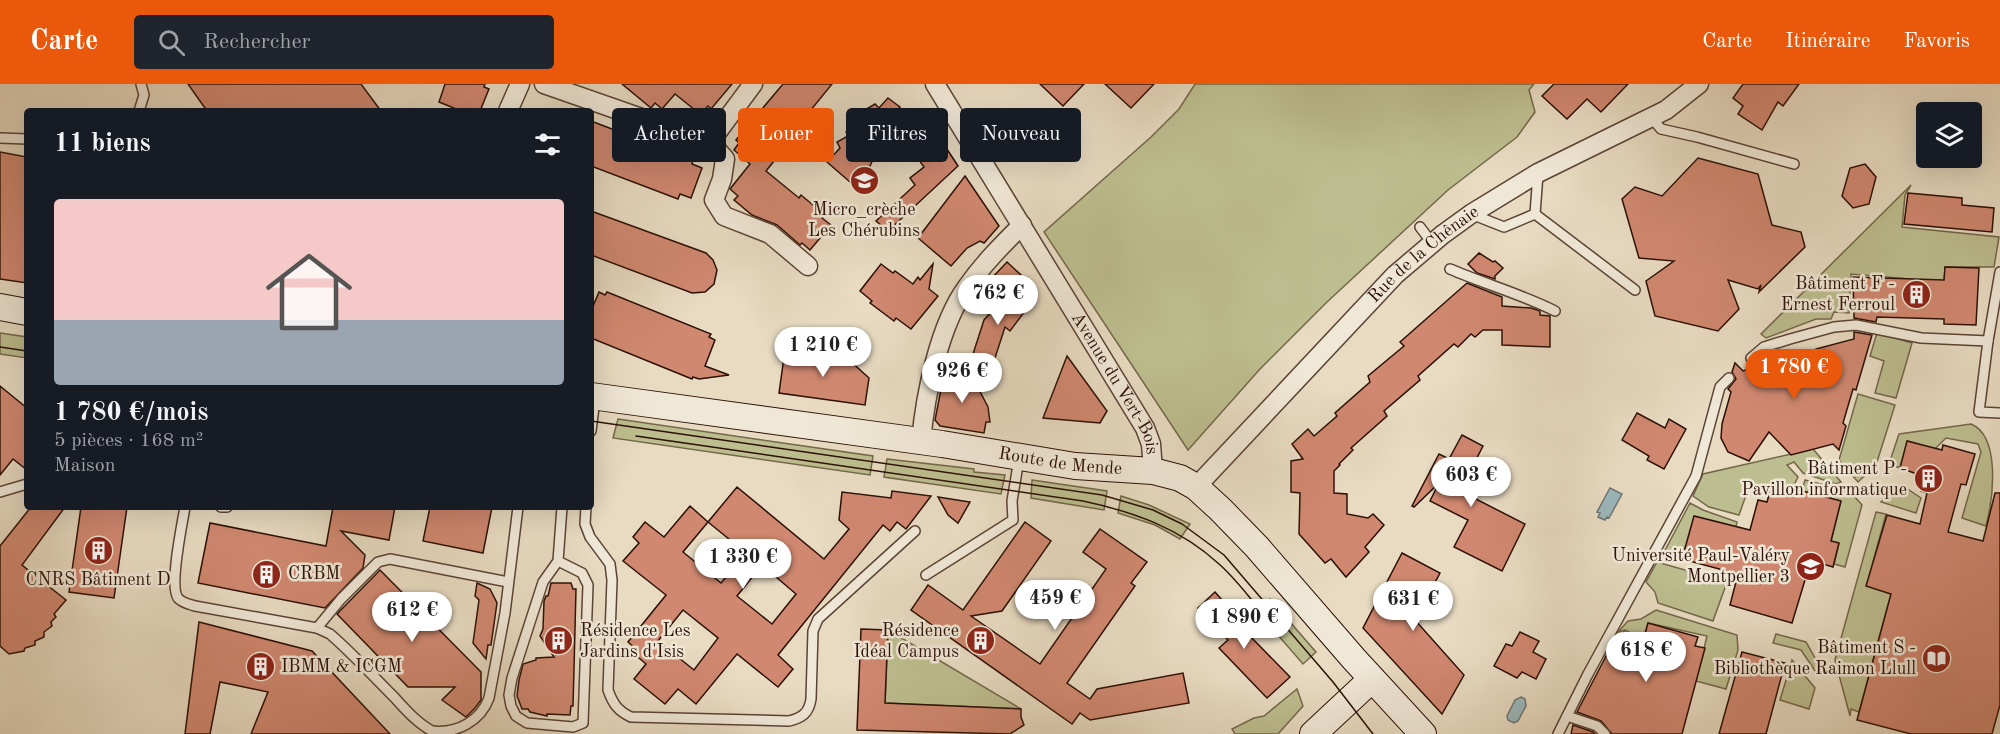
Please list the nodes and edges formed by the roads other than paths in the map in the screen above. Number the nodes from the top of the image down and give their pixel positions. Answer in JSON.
{"nodes":[{"id":1,"x":141,"y":84,"type":"edge"},
{"id":2,"x":520,"y":84,"type":"edge"},
{"id":3,"x":544,"y":84,"type":"edge"},
{"id":4,"x":753,"y":84,"type":"edge"},
{"id":5,"x":935,"y":84,"type":"edge"},
{"id":6,"x":1694,"y":86,"type":"edge"},
{"id":7,"x":141,"y":108,"type":"edge"},
{"id":8,"x":509,"y":108,"type":"edge"},
{"id":9,"x":613,"y":108,"type":"edge"},
{"id":10,"x":1651,"y":117,"type":"junction"},
{"id":11,"x":726,"y":120,"type":"edge"},
{"id":12,"x":0,"y":138,"type":"edge"},
{"id":13,"x":24,"y":139,"type":"edge"},
{"id":14,"x":725,"y":162,"type":"edge"},
{"id":15,"x":1794,"y":164,"type":"dead end"},
{"id":16,"x":1538,"y":173,"type":"junction"},
{"id":17,"x":1471,"y":214,"type":"junction"},
{"id":18,"x":1534,"y":214,"type":"junction"},
{"id":19,"x":1022,"y":225,"type":"junction"},
{"id":20,"x":1420,"y":226,"type":"dead end"},
{"id":21,"x":1432,"y":243,"type":"junction"},
{"id":22,"x":808,"y":266,"type":"dead end"},
{"id":23,"x":1450,"y":269,"type":"dead end"},
{"id":24,"x":2000,"y":272,"type":"edge"},
{"id":25,"x":1635,"y":290,"type":"dead end"},
{"id":26,"x":0,"y":307,"type":"edge"},
{"id":27,"x":24,"y":311,"type":"edge"},
{"id":28,"x":1555,"y":311,"type":"dead end"},
{"id":29,"x":1988,"y":341,"type":"junction"},
{"id":30,"x":1751,"y":358,"type":"dead end"},
{"id":31,"x":1729,"y":378,"type":"dead end"},
{"id":32,"x":594,"y":396,"type":"edge"},
{"id":33,"x":2000,"y":414,"type":"edge"},
{"id":34,"x":921,"y":442,"type":"junction"},
{"id":35,"x":1020,"y":456,"type":"junction"},
{"id":36,"x":1153,"y":471,"type":"junction"},
{"id":37,"x":24,"y":485,"type":"edge"},
{"id":38,"x":1196,"y":487,"type":"junction"},
{"id":39,"x":0,"y":492,"type":"edge"},
{"id":40,"x":185,"y":510,"type":"edge"},
{"id":41,"x":518,"y":510,"type":"edge"},
{"id":42,"x":562,"y":510,"type":"edge"},
{"id":43,"x":586,"y":510,"type":"edge"},
{"id":44,"x":915,"y":531,"type":"dead end"},
{"id":45,"x":558,"y":561,"type":"junction"},
{"id":46,"x":926,"y":576,"type":"dead end"},
{"id":47,"x":508,"y":582,"type":"junction"},
{"id":48,"x":317,"y":628,"type":"junction"},
{"id":49,"x":1372,"y":679,"type":"junction"},
{"id":50,"x":1567,"y":716,"type":"junction"},
{"id":51,"x":1313,"y":734,"type":"edge"},
{"id":52,"x":1423,"y":734,"type":"edge"},
{"id":53,"x":1558,"y":734,"type":"edge"},
{"id":54,"x":1605,"y":734,"type":"edge"}],
"edges":[{"from":1,"to":7,"type":"lane"},
{"from":2,"to":8,"type":"street"},
{"from":3,"to":9,"type":"street"},
{"from":4,"to":11,"type":"street"},
{"from":5,"to":19,"type":"street","name":"Avenue du Vert-Bois"},
{"from":6,"to":10,"type":"street","name":"Rue de la Chênaie"},
{"from":10,"to":15,"type":"lane"},
{"from":10,"to":16,"type":"street","name":"Rue de la Chênaie"},
{"from":12,"to":13,"type":"lane"},
{"from":14,"to":22,"type":"street"},
{"from":16,"to":17,"type":"street","name":"Rue de la Chênaie"},
{"from":16,"to":18,"type":"lane"},
{"from":17,"to":18,"type":"lane"},
{"from":17,"to":21,"type":"street","name":"Rue de la Chênaie"},
{"from":18,"to":25,"type":"lane"},
{"from":19,"to":34,"type":"street"},
{"from":19,"to":36,"type":"street","name":"Avenue du Vert-Bois"},
{"from":20,"to":21,"type":"lane"},
{"from":21,"to":38,"type":"street","name":"Rue de la Chênaie"},
{"from":23,"to":28,"type":"lane"},
{"from":24,"to":29,"type":"lane"},
{"from":26,"to":27,"type":"main road"},
{"from":29,"to":30,"type":"lane"},
{"from":29,"to":33,"type":"lane"},
{"from":31,"to":50,"type":"lane"},
{"from":32,"to":34,"type":"main road","name":"Route de Mende"},
{"from":34,"to":35,"type":"main road","name":"Route de Mende"},
{"from":35,"to":36,"type":"main road","name":"Route de Mende"},
{"from":35,"to":46,"type":"lane"},
{"from":36,"to":38,"type":"main road","name":"Route de Mende"},
{"from":37,"to":39,"type":"lane"},
{"from":38,"to":49,"type":"main road","name":"Route de Mende"},
{"from":40,"to":48,"type":"lane"},
{"from":41,"to":47,"type":"lane"},
{"from":42,"to":45,"type":"lane"},
{"from":43,"to":44,"type":"lane"},
{"from":45,"to":45,"type":"lane"},
{"from":47,"to":48,"type":"lane"},
{"from":47,"to":48,"type":"lane"},
{"from":49,"to":51,"type":"main road"},
{"from":49,"to":52,"type":"main road","name":"Route de Mende"},
{"from":50,"to":53,"type":"lane"},
{"from":50,"to":54,"type":"lane"}]}
